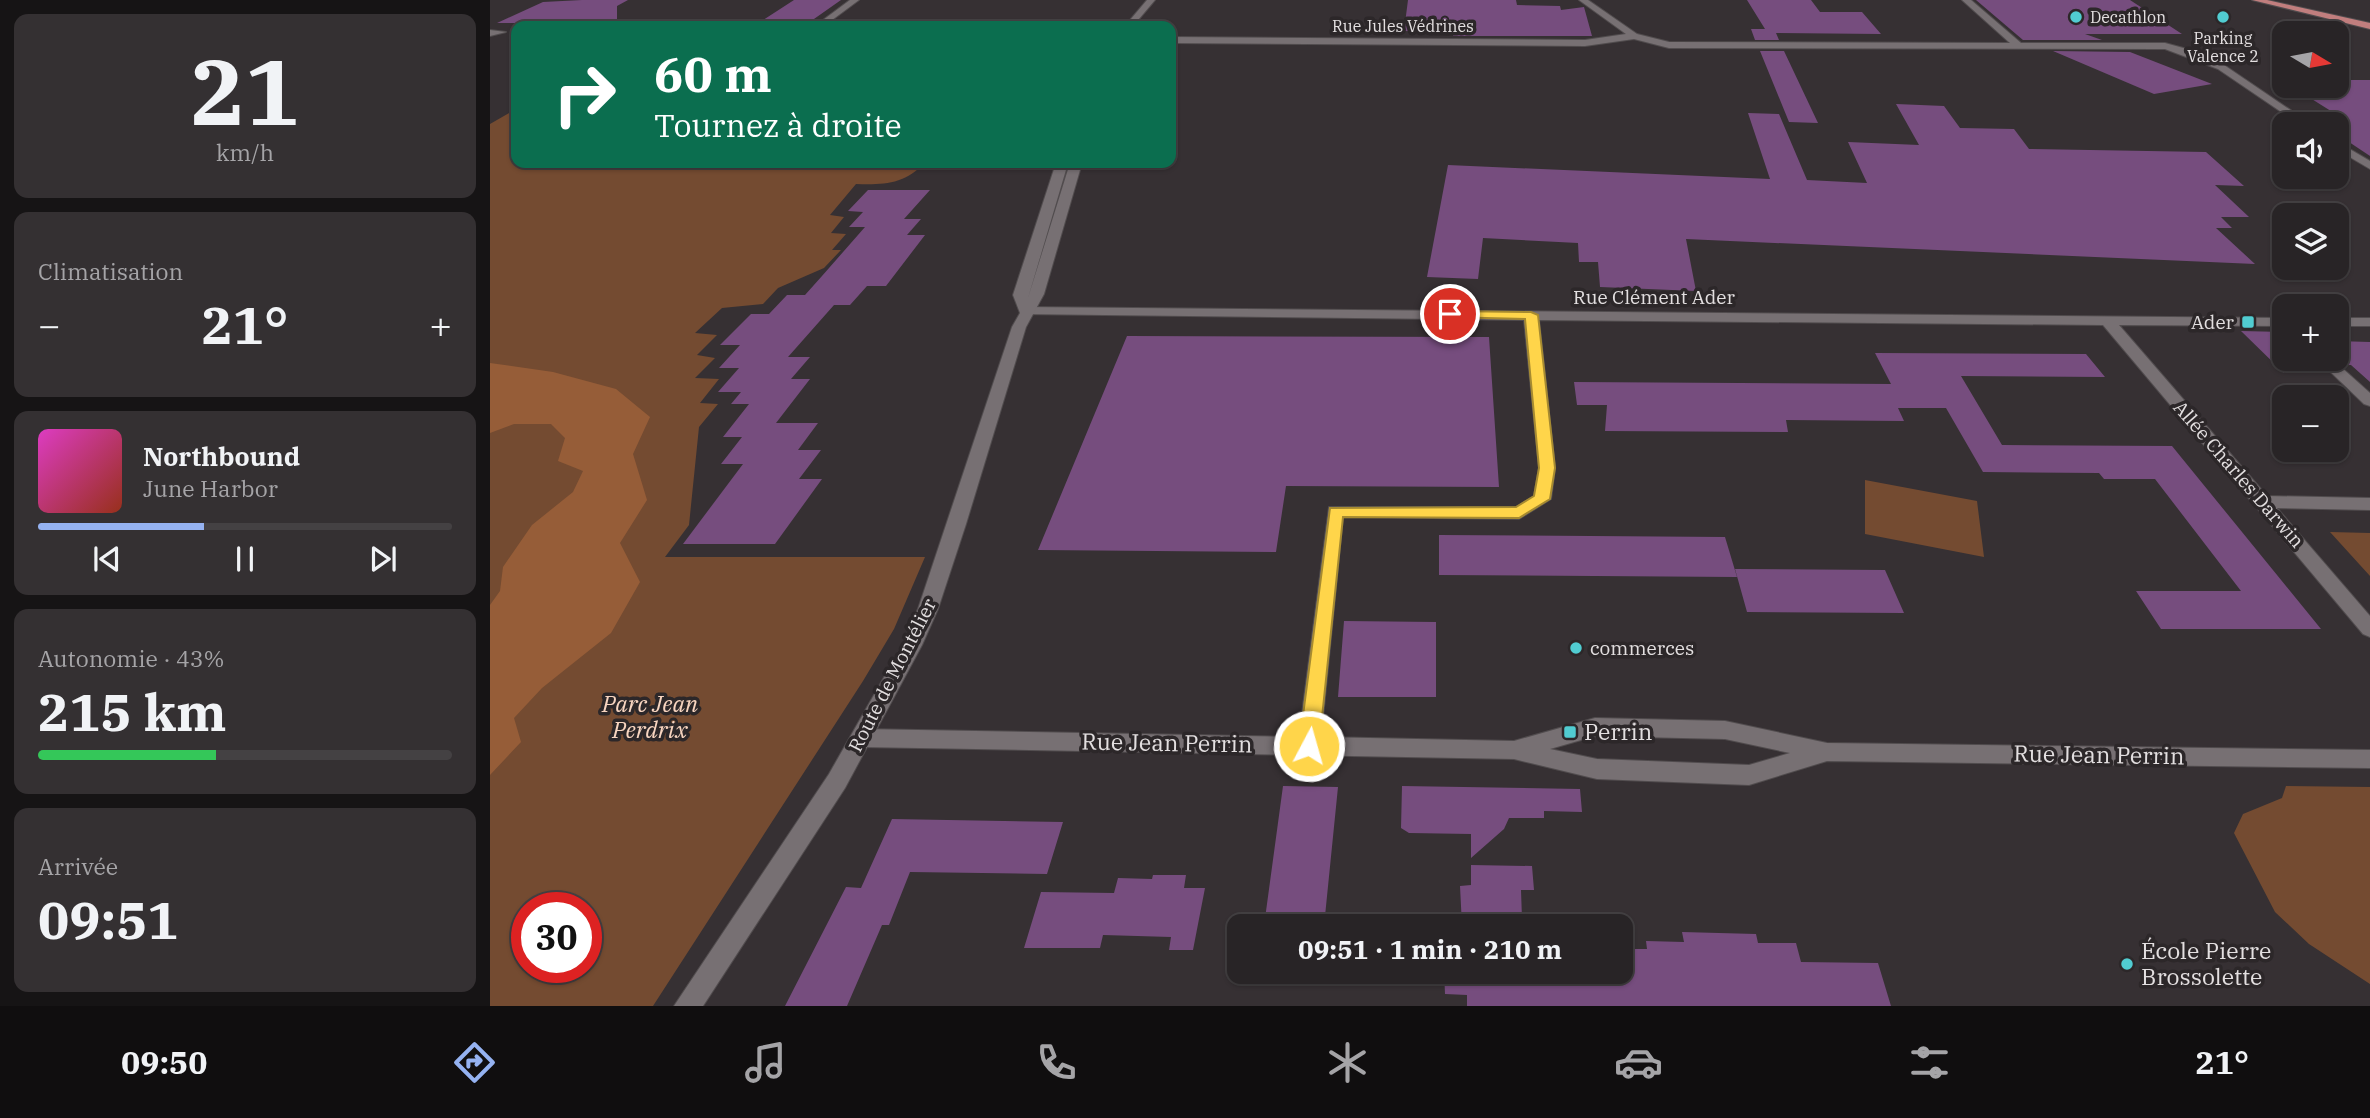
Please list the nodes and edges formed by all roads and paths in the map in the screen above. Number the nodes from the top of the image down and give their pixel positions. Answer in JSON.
{"nodes":[{"id":1,"x":855,"y":0,"type":"edge"},
{"id":2,"x":1151,"y":0,"type":"edge"},
{"id":3,"x":1583,"y":0,"type":"edge"},
{"id":4,"x":1966,"y":0,"type":"edge"},
{"id":5,"x":2256,"y":0,"type":"edge"},
{"id":6,"x":2276,"y":0,"type":"edge"},
{"id":7,"x":826,"y":21,"type":"edge"},
{"id":8,"x":1126,"y":21,"type":"edge"},
{"id":9,"x":2370,"y":21,"type":"edge"},
{"id":10,"x":2370,"y":26,"type":"edge"},
{"id":11,"x":502,"y":32,"type":"dead end"},
{"id":12,"x":490,"y":33,"type":"edge"},
{"id":13,"x":1639,"y":38,"type":"junction"},
{"id":14,"x":1176,"y":40,"type":"edge"},
{"id":15,"x":2020,"y":47,"type":"junction"},
{"id":16,"x":2288,"y":112,"type":"edge"},
{"id":17,"x":2349,"y":152,"type":"edge"},
{"id":18,"x":2370,"y":166,"type":"edge"},
{"id":19,"x":1060,"y":168,"type":"edge"},
{"id":20,"x":1074,"y":168,"type":"edge"},
{"id":21,"x":1025,"y":311,"type":"junction"},
{"id":22,"x":1531,"y":315,"type":"junction"},
{"id":23,"x":2107,"y":320,"type":"junction"},
{"id":24,"x":2272,"y":322,"type":"edge"},
{"id":25,"x":2349,"y":322,"type":"edge"},
{"id":26,"x":2370,"y":323,"type":"edge"},
{"id":27,"x":2337,"y":371,"type":"edge"},
{"id":28,"x":2370,"y":401,"type":"edge"},
{"id":29,"x":2263,"y":502,"type":"junction"},
{"id":30,"x":2370,"y":504,"type":"edge"},
{"id":31,"x":2370,"y":629,"type":"edge"},
{"id":32,"x":862,"y":738,"type":"junction"},
{"id":33,"x":1309,"y":746,"type":"junction"},
{"id":34,"x":1514,"y":750,"type":"junction"},
{"id":35,"x":1827,"y":752,"type":"junction"},
{"id":36,"x":2370,"y":758,"type":"edge"},
{"id":37,"x":687,"y":1006,"type":"edge"}],
"edges":[{"from":1,"to":7,"type":"street"},
{"from":2,"to":8,"type":"street"},
{"from":3,"to":13,"type":"street"},
{"from":4,"to":15,"type":"street"},
{"from":5,"to":10,"type":"main road"},
{"from":6,"to":9,"type":"main road"},
{"from":11,"to":12,"type":"street"},
{"from":13,"to":14,"type":"street","name":"Rue Jules Védrines"},
{"from":13,"to":15,"type":"street","name":"Rue Jules Védrines"},
{"from":15,"to":16,"type":"street","name":"Rue Jules Védrines"},
{"from":17,"to":18,"type":"street"},
{"from":19,"to":21,"type":"street","name":"Route de Montélier"},
{"from":20,"to":21,"type":"street","name":"Route de Montélier"},
{"from":21,"to":22,"type":"street","name":"Rue Clément Ader"},
{"from":21,"to":32,"type":"street","name":"Route de Montélier"},
{"from":22,"to":23,"type":"street","name":"Rue Clément Ader"},
{"from":22,"to":33,"type":"street"},
{"from":23,"to":24,"type":"street","name":"Rue Clément Ader"},
{"from":23,"to":29,"type":"street","name":"Allée Charles Darwin"},
{"from":25,"to":26,"type":"street"},
{"from":27,"to":28,"type":"street"},
{"from":29,"to":30,"type":"street"},
{"from":29,"to":31,"type":"street","name":"Allée Charles Darwin"},
{"from":32,"to":33,"type":"street","name":"Rue Jean Perrin"},
{"from":32,"to":37,"type":"street","name":"Route de Montélier"},
{"from":33,"to":34,"type":"street","name":"Rue Jean Perrin"},
{"from":34,"to":35,"type":"street","name":"Rue Jean Perrin"},
{"from":34,"to":35,"type":"street","name":"Rue Jean Perrin"},
{"from":35,"to":36,"type":"street","name":"Rue Jean Perrin"}]}
